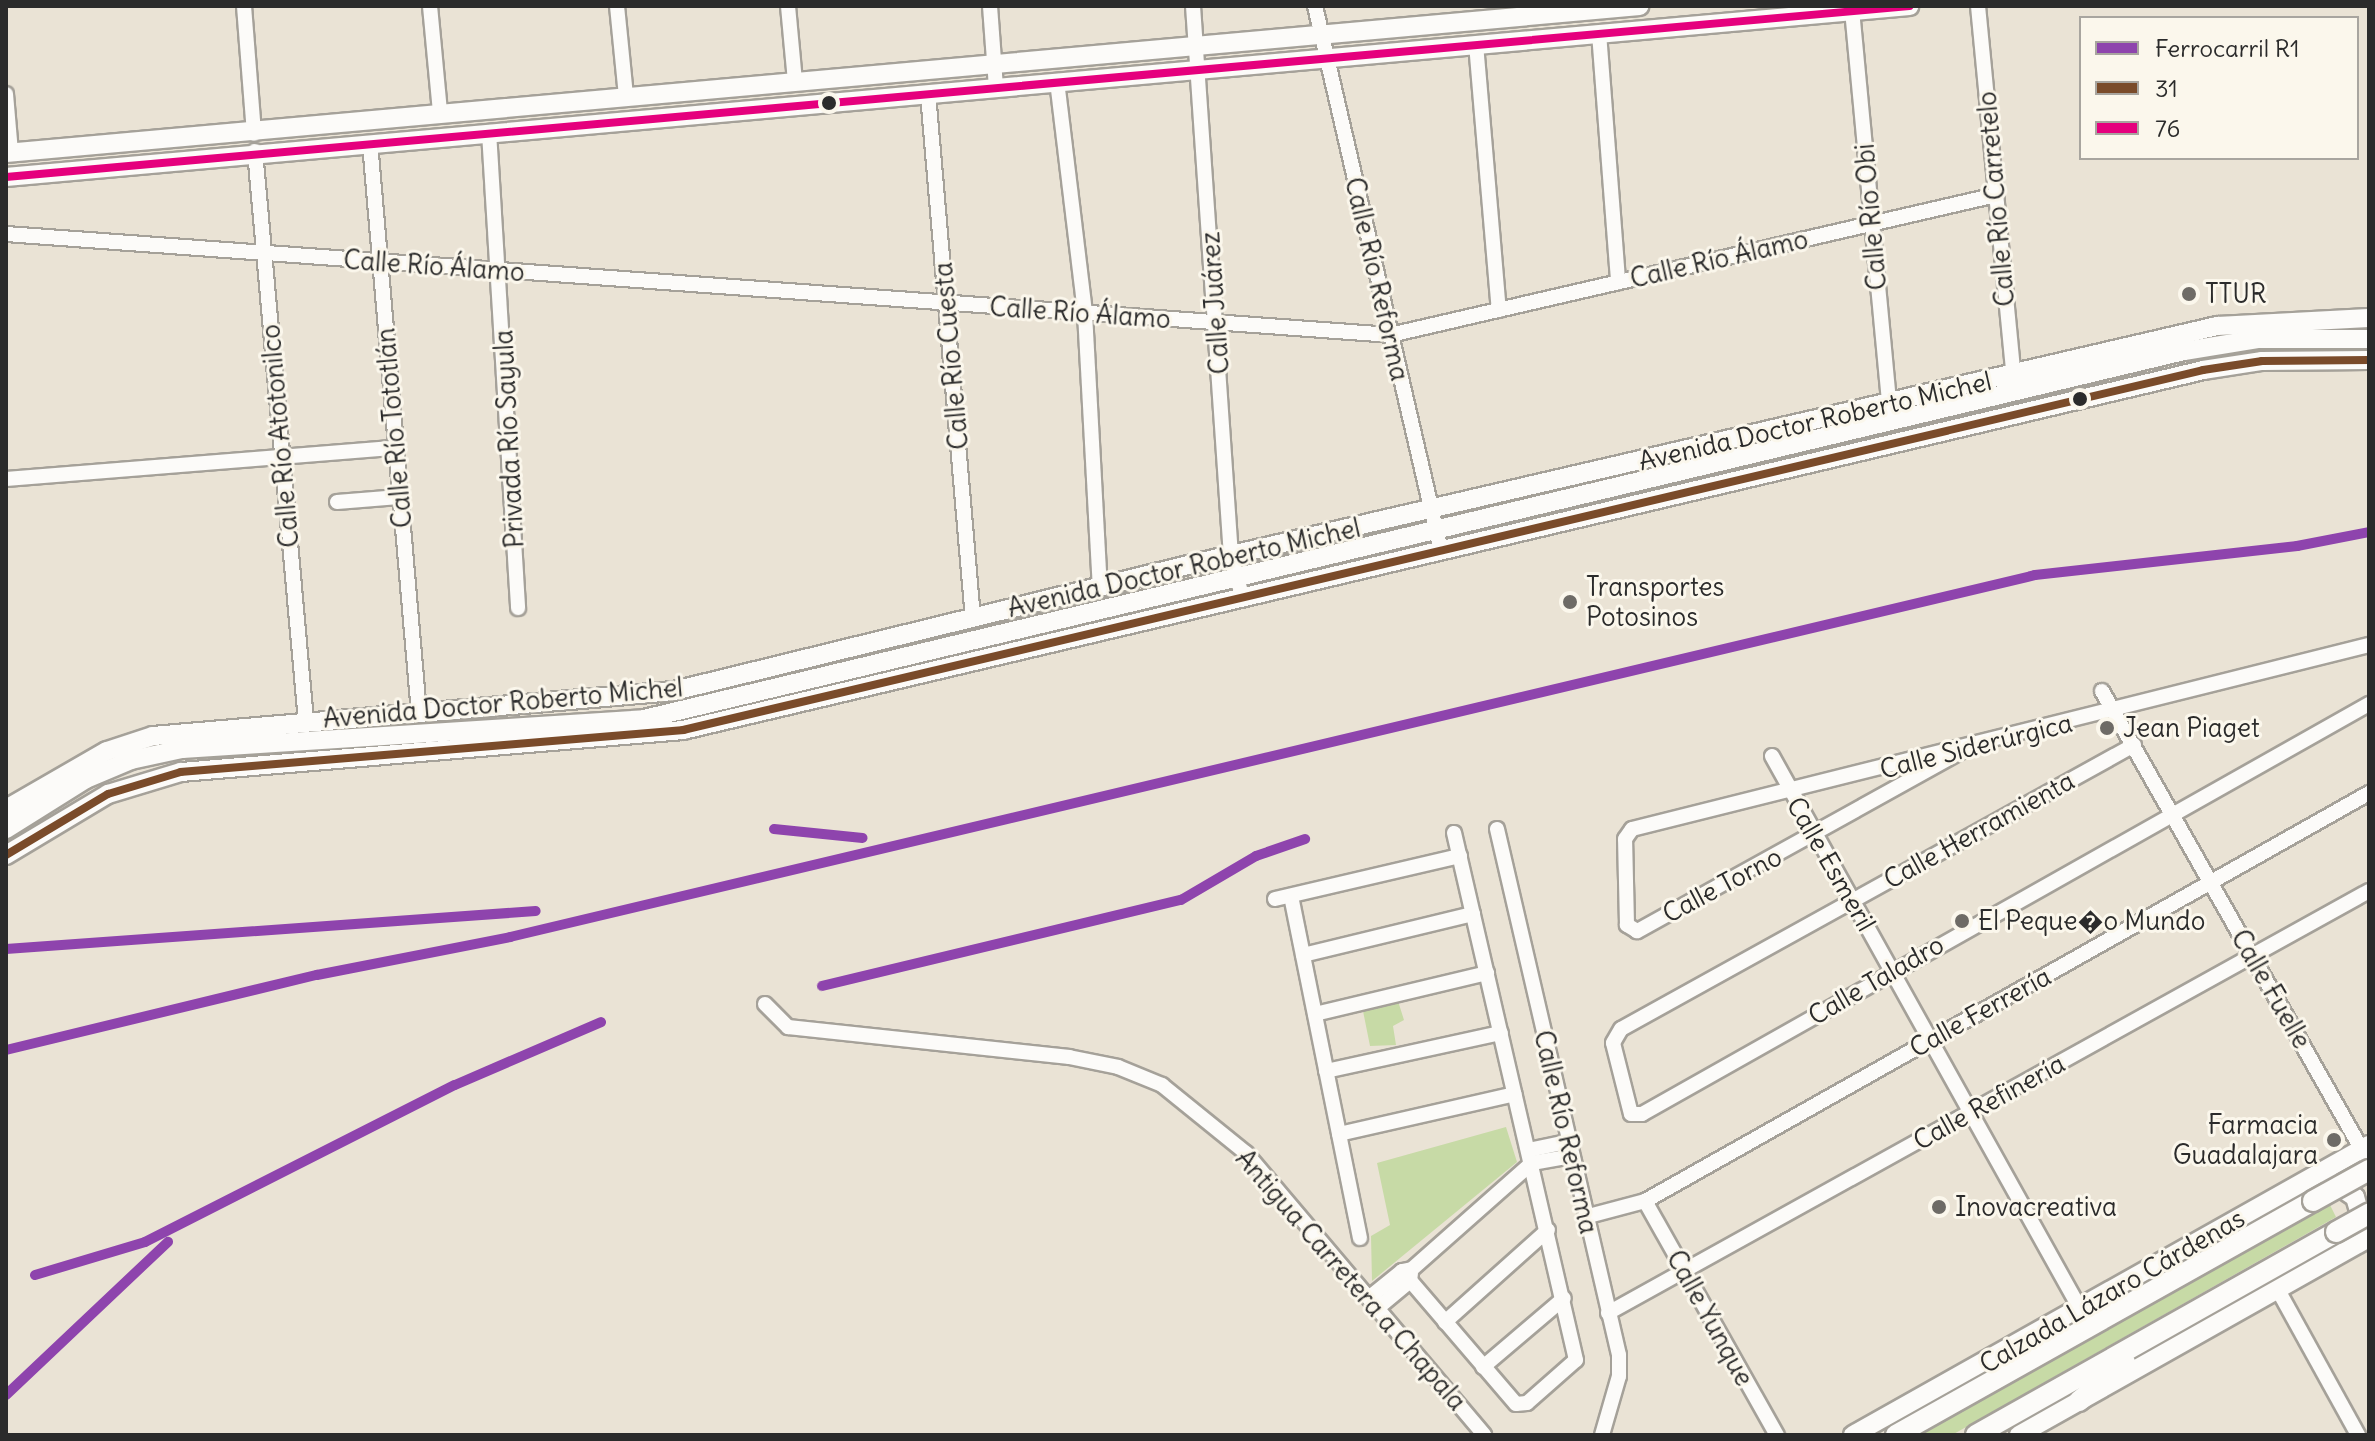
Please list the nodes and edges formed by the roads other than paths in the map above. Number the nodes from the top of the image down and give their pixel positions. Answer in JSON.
{"nodes":[{"id":1,"x":244,"y":6,"type":"edge"},
{"id":2,"x":430,"y":6,"type":"edge"},
{"id":3,"x":617,"y":6,"type":"edge"},
{"id":4,"x":788,"y":6,"type":"edge"},
{"id":5,"x":990,"y":6,"type":"edge"},
{"id":6,"x":1193,"y":6,"type":"edge"},
{"id":7,"x":1315,"y":6,"type":"edge"},
{"id":8,"x":1639,"y":6,"type":"edge"},
{"id":9,"x":1909,"y":6,"type":"edge"},
{"id":10,"x":1978,"y":6,"type":"edge"},
{"id":11,"x":1852,"y":10,"type":"junction"},
{"id":12,"x":1599,"y":33,"type":"junction"},
{"id":13,"x":1321,"y":35,"type":"junction"},
{"id":14,"x":1476,"y":44,"type":"junction"},
{"id":15,"x":1196,"y":46,"type":"junction"},
{"id":16,"x":1324,"y":58,"type":"junction"},
{"id":17,"x":995,"y":63,"type":"junction"},
{"id":18,"x":1199,"y":68,"type":"junction"},
{"id":19,"x":795,"y":81,"type":"junction"},
{"id":20,"x":1057,"y":81,"type":"junction"},
{"id":21,"x":996,"y":87,"type":"junction"},
{"id":22,"x":6,"y":94,"type":"edge"},
{"id":23,"x":928,"y":94,"type":"junction"},
{"id":24,"x":626,"y":96,"type":"junction"},
{"id":25,"x":498,"y":108,"type":"junction"},
{"id":26,"x":440,"y":112,"type":"junction"},
{"id":27,"x":489,"y":132,"type":"junction"},
{"id":28,"x":442,"y":134,"type":"junction"},
{"id":29,"x":255,"y":143,"type":"junction"},
{"id":30,"x":370,"y":143,"type":"junction"},
{"id":31,"x":8,"y":152,"type":"edge"},
{"id":32,"x":6,"y":177,"type":"edge"},
{"id":33,"x":1996,"y":195,"type":"junction"},
{"id":34,"x":1872,"y":224,"type":"junction"},
{"id":35,"x":6,"y":234,"type":"edge"},
{"id":36,"x":263,"y":253,"type":"junction"},
{"id":37,"x":381,"y":263,"type":"junction"},
{"id":38,"x":500,"y":271,"type":"junction"},
{"id":39,"x":1618,"y":282,"type":"junction"},
{"id":40,"x":946,"y":303,"type":"junction"},
{"id":41,"x":1499,"y":310,"type":"junction"},
{"id":42,"x":1085,"y":313,"type":"junction"},
{"id":43,"x":2369,"y":318,"type":"edge"},
{"id":44,"x":1216,"y":323,"type":"junction"},
{"id":45,"x":1390,"y":335,"type":"junction"},
{"id":46,"x":2369,"y":339,"type":"edge"},
{"id":47,"x":2369,"y":360,"type":"edge"},
{"id":48,"x":2014,"y":383,"type":"junction"},
{"id":49,"x":1890,"y":414,"type":"junction"},
{"id":50,"x":395,"y":448,"type":"junction"},
{"id":51,"x":281,"y":454,"type":"junction"},
{"id":52,"x":6,"y":479,"type":"edge"},
{"id":53,"x":399,"y":497,"type":"junction"},
{"id":54,"x":337,"y":502,"type":"dead end"},
{"id":55,"x":1431,"y":510,"type":"junction"},
{"id":56,"x":1436,"y":530,"type":"junction"},
{"id":57,"x":1441,"y":551,"type":"junction"},
{"id":58,"x":1231,"y":556,"type":"junction"},
{"id":59,"x":1236,"y":578,"type":"junction"},
{"id":60,"x":1126,"y":582,"type":"junction"},
{"id":61,"x":1100,"y":588,"type":"junction"},
{"id":62,"x":1243,"y":599,"type":"junction"},
{"id":63,"x":518,"y":608,"type":"dead end"},
{"id":64,"x":1109,"y":608,"type":"junction"},
{"id":65,"x":973,"y":619,"type":"junction"},
{"id":66,"x":979,"y":639,"type":"junction"},
{"id":67,"x":2369,"y":645,"type":"edge"},
{"id":68,"x":983,"y":659,"type":"junction"},
{"id":69,"x":2102,"y":691,"type":"dead end"},
{"id":70,"x":2369,"y":704,"type":"edge"},
{"id":71,"x":520,"y":705,"type":"junction"},
{"id":72,"x":2116,"y":711,"type":"junction"},
{"id":73,"x":419,"y":713,"type":"junction"},
{"id":74,"x":306,"y":721,"type":"junction"},
{"id":75,"x":521,"y":727,"type":"junction"},
{"id":76,"x":2134,"y":745,"type":"junction"},
{"id":77,"x":355,"y":748,"type":"junction"},
{"id":78,"x":1964,"y":750,"type":"junction"},
{"id":79,"x":1772,"y":756,"type":"dead end"},
{"id":80,"x":1789,"y":790,"type":"junction"},
{"id":81,"x":2369,"y":793,"type":"edge"},
{"id":82,"x":6,"y":809,"type":"edge"},
{"id":83,"x":2172,"y":813,"type":"junction"},
{"id":84,"x":6,"y":829,"type":"edge"},
{"id":85,"x":1497,"y":829,"type":"dead end"},
{"id":86,"x":1454,"y":833,"type":"dead end"},
{"id":87,"x":1814,"y":836,"type":"junction"},
{"id":88,"x":6,"y":855,"type":"edge"},
{"id":89,"x":1460,"y":856,"type":"junction"},
{"id":90,"x":2210,"y":883,"type":"junction"},
{"id":91,"x":2369,"y":891,"type":"edge"},
{"id":92,"x":1851,"y":901,"type":"junction"},
{"id":93,"x":1473,"y":914,"type":"junction"},
{"id":94,"x":1630,"y":928,"type":"joint"},
{"id":95,"x":1303,"y":955,"type":"junction"},
{"id":96,"x":2252,"y":956,"type":"junction"},
{"id":97,"x":1892,"y":971,"type":"junction"},
{"id":98,"x":1487,"y":973,"type":"junction"},
{"id":99,"x":765,"y":1004,"type":"dead end"},
{"id":100,"x":1315,"y":1014,"type":"junction"},
{"id":101,"x":1501,"y":1033,"type":"junction"},
{"id":102,"x":1931,"y":1040,"type":"junction"},
{"id":103,"x":1326,"y":1071,"type":"junction"},
{"id":104,"x":1515,"y":1094,"type":"junction"},
{"id":105,"x":1970,"y":1112,"type":"junction"},
{"id":106,"x":1635,"y":1116,"type":"joint"},
{"id":107,"x":1339,"y":1134,"type":"junction"},
{"id":108,"x":1569,"y":1149,"type":"junction"},
{"id":109,"x":2367,"y":1153,"type":"edge"},
{"id":110,"x":1530,"y":1157,"type":"junction"},
{"id":111,"x":2369,"y":1170,"type":"edge"},
{"id":112,"x":2312,"y":1178,"type":"junction"},
{"id":113,"x":1645,"y":1201,"type":"junction"},
{"id":114,"x":2369,"y":1214,"type":"edge"},
{"id":115,"x":1585,"y":1217,"type":"junction"},
{"id":116,"x":1548,"y":1230,"type":"junction"},
{"id":117,"x":2250,"y":1234,"type":"junction"},
{"id":118,"x":1360,"y":1238,"type":"dead end"},
{"id":119,"x":2365,"y":1240,"type":"edge"},
{"id":120,"x":2293,"y":1257,"type":"junction"},
{"id":121,"x":1683,"y":1272,"type":"junction"},
{"id":122,"x":1408,"y":1274,"type":"junction"},
{"id":123,"x":2278,"y":1290,"type":"junction"},
{"id":124,"x":1564,"y":1298,"type":"junction"},
{"id":125,"x":1374,"y":1302,"type":"junction"},
{"id":126,"x":2079,"y":1307,"type":"junction"},
{"id":127,"x":1608,"y":1313,"type":"junction"},
{"id":128,"x":1445,"y":1322,"type":"junction"},
{"id":129,"x":2008,"y":1351,"type":"junction"},
{"id":130,"x":1483,"y":1367,"type":"junction"},
{"id":131,"x":2079,"y":1401,"type":"junction"},
{"id":132,"x":1484,"y":1435,"type":"edge"},
{"id":133,"x":1602,"y":1435,"type":"edge"},
{"id":134,"x":1777,"y":1435,"type":"edge"},
{"id":135,"x":1853,"y":1435,"type":"edge"},
{"id":136,"x":1896,"y":1435,"type":"edge"},
{"id":137,"x":1976,"y":1435,"type":"edge"},
{"id":138,"x":2019,"y":1435,"type":"edge"},
{"id":139,"x":2358,"y":1435,"type":"edge"}],
"edges":[{"from":1,"to":29,"type":"street","name":"Calle Río Atotonilco"},
{"from":2,"to":26,"type":"street"},
{"from":3,"to":24,"type":"street"},
{"from":4,"to":19,"type":"street"},
{"from":5,"to":17,"type":"street"},
{"from":6,"to":15,"type":"street","name":"Calle Juárez"},
{"from":7,"to":13,"type":"street","name":"Calle Río Reforma"},
{"from":8,"to":13,"type":"main road"},
{"from":9,"to":11,"type":"main road"},
{"from":10,"to":33,"type":"street","name":"Calle Río Carretelo"},
{"from":11,"to":12,"type":"main road"},
{"from":11,"to":34,"type":"street","name":"Calle Río Obi"},
{"from":12,"to":14,"type":"main road"},
{"from":12,"to":39,"type":"street"},
{"from":13,"to":15,"type":"main road"},
{"from":13,"to":16,"type":"street","name":"Calle Río Reforma"},
{"from":14,"to":16,"type":"main road"},
{"from":14,"to":41,"type":"street"},
{"from":15,"to":17,"type":"main road"},
{"from":15,"to":18,"type":"street","name":"Calle Juárez"},
{"from":16,"to":18,"type":"main road"},
{"from":16,"to":45,"type":"street","name":"Calle Río Reforma"},
{"from":17,"to":19,"type":"main road"},
{"from":17,"to":21,"type":"street"},
{"from":18,"to":20,"type":"main road"},
{"from":18,"to":44,"type":"street","name":"Calle Juárez"},
{"from":19,"to":24,"type":"main road"},
{"from":20,"to":21,"type":"main road"},
{"from":20,"to":42,"type":"street"},
{"from":21,"to":23,"type":"main road"},
{"from":22,"to":31,"type":"street"},
{"from":23,"to":27,"type":"main road"},
{"from":23,"to":40,"type":"street","name":"Calle Río Cuesta"},
{"from":24,"to":25,"type":"main road"},
{"from":25,"to":26,"type":"main road"},
{"from":25,"to":28,"type":"main road"},
{"from":26,"to":29,"type":"main road"},
{"from":27,"to":28,"type":"main road"},
{"from":27,"to":38,"type":"street","name":"Privada Río Sayula"},
{"from":28,"to":30,"type":"main road"},
{"from":29,"to":30,"type":"main road"},
{"from":29,"to":31,"type":"main road"},
{"from":29,"to":32,"type":"main road"},
{"from":29,"to":36,"type":"street","name":"Calle Río Atotonilco"},
{"from":30,"to":37,"type":"street","name":"Calle Río Tototlán"},
{"from":33,"to":34,"type":"street","name":"Calle Río Álamo"},
{"from":33,"to":48,"type":"street","name":"Calle Río Carretelo"},
{"from":34,"to":39,"type":"street","name":"Calle Río Álamo"},
{"from":34,"to":49,"type":"street","name":"Calle Río Obi"},
{"from":35,"to":36,"type":"street","name":"Calle Río Álamo"},
{"from":36,"to":37,"type":"street","name":"Calle Río Álamo"},
{"from":36,"to":51,"type":"street","name":"Calle Río Atotonilco"},
{"from":37,"to":38,"type":"street","name":"Calle Río Álamo"},
{"from":37,"to":50,"type":"street","name":"Calle Río Tototlán"},
{"from":38,"to":40,"type":"street","name":"Calle Río Álamo"},
{"from":38,"to":63,"type":"street","name":"Privada Río Sayula"},
{"from":39,"to":41,"type":"street","name":"Calle Río Álamo"},
{"from":40,"to":42,"type":"street","name":"Calle Río Álamo"},
{"from":40,"to":65,"type":"street","name":"Calle Río Cuesta"},
{"from":41,"to":45,"type":"street","name":"Calle Río Álamo"},
{"from":42,"to":44,"type":"street","name":"Calle Río Álamo"},
{"from":42,"to":61,"type":"street"},
{"from":43,"to":48,"type":"main road","name":"Avenida Doctor Roberto Michel"},
{"from":44,"to":45,"type":"street","name":"Calle Río Álamo"},
{"from":44,"to":58,"type":"street","name":"Calle Juárez"},
{"from":45,"to":55,"type":"street","name":"Calle Río Reforma"},
{"from":46,"to":48,"type":"main road","name":"Avenida Doctor Roberto Michel"},
{"from":47,"to":57,"type":"main road","name":"Avenida Doctor Roberto Michel"},
{"from":48,"to":49,"type":"main road","name":"Avenida Doctor Roberto Michel"},
{"from":49,"to":55,"type":"main road","name":"Avenida Doctor Roberto Michel"},
{"from":49,"to":56,"type":"main road","name":"Avenida Doctor Roberto Michel"},
{"from":50,"to":51,"type":"street"},
{"from":50,"to":53,"type":"street","name":"Calle Río Tototlán"},
{"from":51,"to":52,"type":"street"},
{"from":51,"to":74,"type":"street","name":"Calle Río Atotonilco"},
{"from":53,"to":54,"type":"street"},
{"from":53,"to":73,"type":"street","name":"Calle Río Tototlán"},
{"from":55,"to":56,"type":"street","name":"Calle Río Reforma"},
{"from":55,"to":58,"type":"main road","name":"Avenida Doctor Roberto Michel"},
{"from":56,"to":57,"type":"street","name":"Calle Río Reforma"},
{"from":56,"to":59,"type":"main road","name":"Avenida Doctor Roberto Michel"},
{"from":57,"to":62,"type":"main road","name":"Avenida Doctor Roberto Michel"},
{"from":58,"to":59,"type":"street","name":"Calle Juárez"},
{"from":58,"to":60,"type":"main road","name":"Avenida Doctor Roberto Michel"},
{"from":59,"to":62,"type":"street","name":"Calle Juárez"},
{"from":59,"to":64,"type":"main road","name":"Avenida Doctor Roberto Michel"},
{"from":60,"to":61,"type":"main road","name":"Avenida Doctor Roberto Michel"},
{"from":60,"to":64,"type":"main road"},
{"from":61,"to":65,"type":"main road","name":"Avenida Doctor Roberto Michel"},
{"from":62,"to":68,"type":"main road","name":"Avenida Doctor Roberto Michel"},
{"from":64,"to":66,"type":"main road","name":"Avenida Doctor Roberto Michel"},
{"from":65,"to":71,"type":"main road","name":"Avenida Doctor Roberto Michel"},
{"from":66,"to":68,"type":"main road"},
{"from":66,"to":75,"type":"main road","name":"Avenida Doctor Roberto Michel"},
{"from":67,"to":72,"type":"street","name":"Calle Siderúrgica"},
{"from":68,"to":77,"type":"main road","name":"Avenida Doctor Roberto Michel"},
{"from":69,"to":72,"type":"street","name":"Calle Fuelle"},
{"from":70,"to":83,"type":"street","name":"Calle Taladro"},
{"from":71,"to":73,"type":"main road","name":"Avenida Doctor Roberto Michel"},
{"from":71,"to":75,"type":"main road"},
{"from":72,"to":76,"type":"street","name":"Calle Fuelle"},
{"from":72,"to":78,"type":"street","name":"Calle Siderúrgica"},
{"from":73,"to":74,"type":"main road","name":"Avenida Doctor Roberto Michel"},
{"from":74,"to":82,"type":"main road","name":"Avenida Doctor Roberto Michel"},
{"from":75,"to":77,"type":"main road","name":"Avenida Doctor Roberto Michel"},
{"from":76,"to":83,"type":"street","name":"Calle Fuelle"},
{"from":76,"to":92,"type":"street","name":"Calle Herramienta"},
{"from":77,"to":84,"type":"main road","name":"Avenida Doctor Roberto Michel"},
{"from":77,"to":88,"type":"main road","name":"Avenida Doctor Roberto Michel"},
{"from":78,"to":80,"type":"street","name":"Calle Siderúrgica"},
{"from":78,"to":87,"type":"street","name":"Calle Torno"},
{"from":79,"to":80,"type":"street","name":"Calle Esmeril"},
{"from":80,"to":87,"type":"street","name":"Calle Esmeril"},
{"from":80,"to":94,"type":"street","name":"Calle Siderúrgica"},
{"from":81,"to":90,"type":"street","name":"Calle Ferrería"},
{"from":83,"to":90,"type":"street","name":"Calle Fuelle"},
{"from":83,"to":97,"type":"street","name":"Calle Taladro"},
{"from":85,"to":108,"type":"street","name":"Calle Río Reforma"},
{"from":86,"to":89,"type":"street"},
{"from":87,"to":92,"type":"street","name":"Calle Esmeril"},
{"from":87,"to":94,"type":"street","name":"Calle Torno"},
{"from":89,"to":93,"type":"street"},
{"from":89,"to":95,"type":"street"},
{"from":90,"to":96,"type":"street","name":"Calle Fuelle"},
{"from":90,"to":102,"type":"street","name":"Calle Ferrería"},
{"from":91,"to":96,"type":"street","name":"Calle Refinería"},
{"from":92,"to":97,"type":"street","name":"Calle Esmeril"},
{"from":92,"to":106,"type":"street","name":"Calle Herramienta"},
{"from":93,"to":95,"type":"street"},
{"from":93,"to":98,"type":"street"},
{"from":95,"to":100,"type":"street"},
{"from":96,"to":105,"type":"street","name":"Calle Refinería"},
{"from":96,"to":109,"type":"street","name":"Calle Fuelle"},
{"from":97,"to":102,"type":"street","name":"Calle Esmeril"},
{"from":97,"to":106,"type":"street","name":"Calle Taladro"},
{"from":98,"to":100,"type":"street"},
{"from":98,"to":101,"type":"street"},
{"from":99,"to":125,"type":"street","name":"Antigua Carretera a Chapala"},
{"from":100,"to":103,"type":"street"},
{"from":101,"to":103,"type":"street"},
{"from":101,"to":104,"type":"street"},
{"from":102,"to":105,"type":"street","name":"Calle Esmeril"},
{"from":102,"to":113,"type":"street","name":"Calle Ferrería"},
{"from":103,"to":107,"type":"street"},
{"from":104,"to":107,"type":"street"},
{"from":104,"to":110,"type":"street"},
{"from":105,"to":121,"type":"street","name":"Calle Refinería"},
{"from":105,"to":126,"type":"street","name":"Calle Esmeril"},
{"from":107,"to":118,"type":"street"},
{"from":108,"to":110,"type":"street"},
{"from":108,"to":115,"type":"street","name":"Calle Río Reforma"},
{"from":109,"to":112,"type":"main road","name":"Calzada Lázaro Cárdenas"},
{"from":110,"to":116,"type":"street"},
{"from":110,"to":122,"type":"street"},
{"from":111,"to":117,"type":"highway","name":"Calzada Lázaro Cárdenas","bridge":true},
{"from":112,"to":119,"type":"main road"},
{"from":112,"to":126,"type":"main road","name":"Calzada Lázaro Cárdenas"},
{"from":113,"to":115,"type":"street","name":"Calle Ferrería"},
{"from":113,"to":121,"type":"street","name":"Calle Yunque"},
{"from":114,"to":120,"type":"highway","bridge":true},
{"from":115,"to":127,"type":"street","name":"Calle Río Reforma"},
{"from":116,"to":124,"type":"street"},
{"from":116,"to":128,"type":"street"},
{"from":117,"to":129,"type":"highway"},
{"from":117,"to":136,"type":"highway","name":"Calzada Lázaro Cárdenas"},
{"from":119,"to":123,"type":"main road"},
{"from":120,"to":131,"type":"highway"},
{"from":120,"to":137,"type":"highway"},
{"from":121,"to":127,"type":"street","name":"Calle Refinería"},
{"from":121,"to":134,"type":"street","name":"Calle Yunque"},
{"from":122,"to":125,"type":"street"},
{"from":122,"to":128,"type":"street"},
{"from":123,"to":131,"type":"main road"},
{"from":123,"to":139,"type":"street"},
{"from":124,"to":130,"type":"street"},
{"from":124,"to":130,"type":"street"},
{"from":125,"to":132,"type":"street","name":"Antigua Carretera a Chapala"},
{"from":126,"to":129,"type":"main road","name":"Calzada Lázaro Cárdenas"},
{"from":127,"to":133,"type":"street","name":"Calle Río Reforma"},
{"from":128,"to":130,"type":"street"},
{"from":129,"to":135,"type":"main road","name":"Calzada Lázaro Cárdenas"},
{"from":131,"to":138,"type":"main road"}]}
